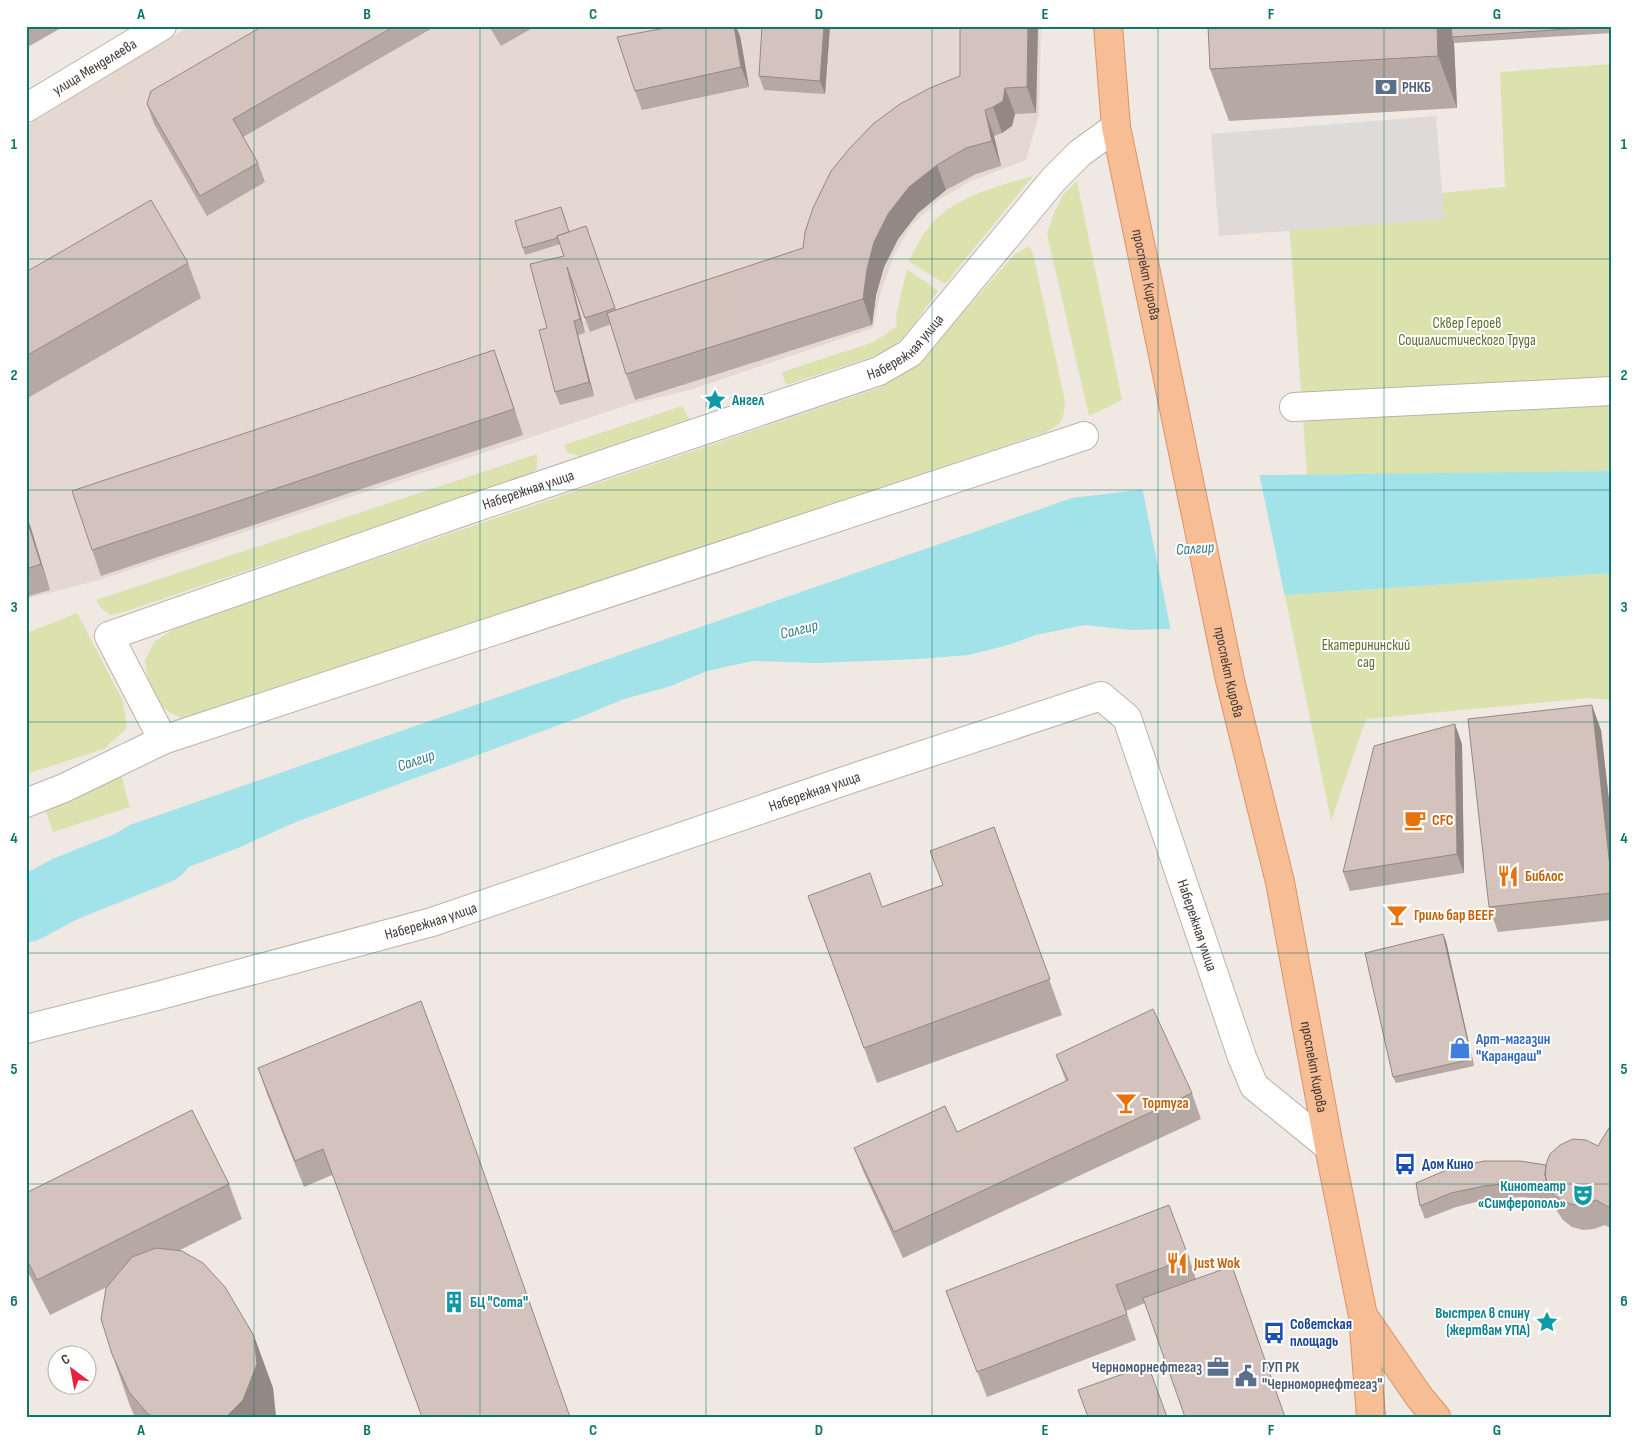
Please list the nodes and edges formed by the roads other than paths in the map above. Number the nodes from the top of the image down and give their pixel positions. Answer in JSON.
{"nodes":[{"id":1,"x":162,"y":26,"type":"edge"},
{"id":2,"x":1108,"y":26,"type":"edge"},
{"id":3,"x":26,"y":108,"type":"edge"},
{"id":4,"x":1116,"y":127,"type":"junction"},
{"id":5,"x":1612,"y":390,"type":"edge"},
{"id":6,"x":1294,"y":407,"type":"dead end"},
{"id":7,"x":1084,"y":436,"type":"dead end"},
{"id":8,"x":163,"y":740,"type":"junction"},
{"id":9,"x":26,"y":803,"type":"edge"},
{"id":10,"x":26,"y":1028,"type":"edge"},
{"id":11,"x":1329,"y":1148,"type":"junction"},
{"id":12,"x":1364,"y":1316,"type":"junction"},
{"id":13,"x":1371,"y":1417,"type":"edge"},
{"id":14,"x":1436,"y":1417,"type":"edge"}],
"edges":[{"from":1,"to":3,"type":"street","name":"улица Менделеева"},
{"from":2,"to":4,"type":"main road","name":"проспект Кирова"},
{"from":4,"to":8,"type":"street","name":"Набережная улица"},
{"from":4,"to":11,"type":"main road","name":"проспект Кирова"},
{"from":5,"to":6,"type":"street"},
{"from":7,"to":8,"type":"street"},
{"from":8,"to":9,"type":"street"},
{"from":10,"to":11,"type":"street","name":"Набережная улица"},
{"from":11,"to":12,"type":"main road","name":"проспект Кирова"},
{"from":12,"to":13,"type":"main road","name":"проспект Кирова"},
{"from":12,"to":14,"type":"main road","name":"проспект Кирова"}]}
